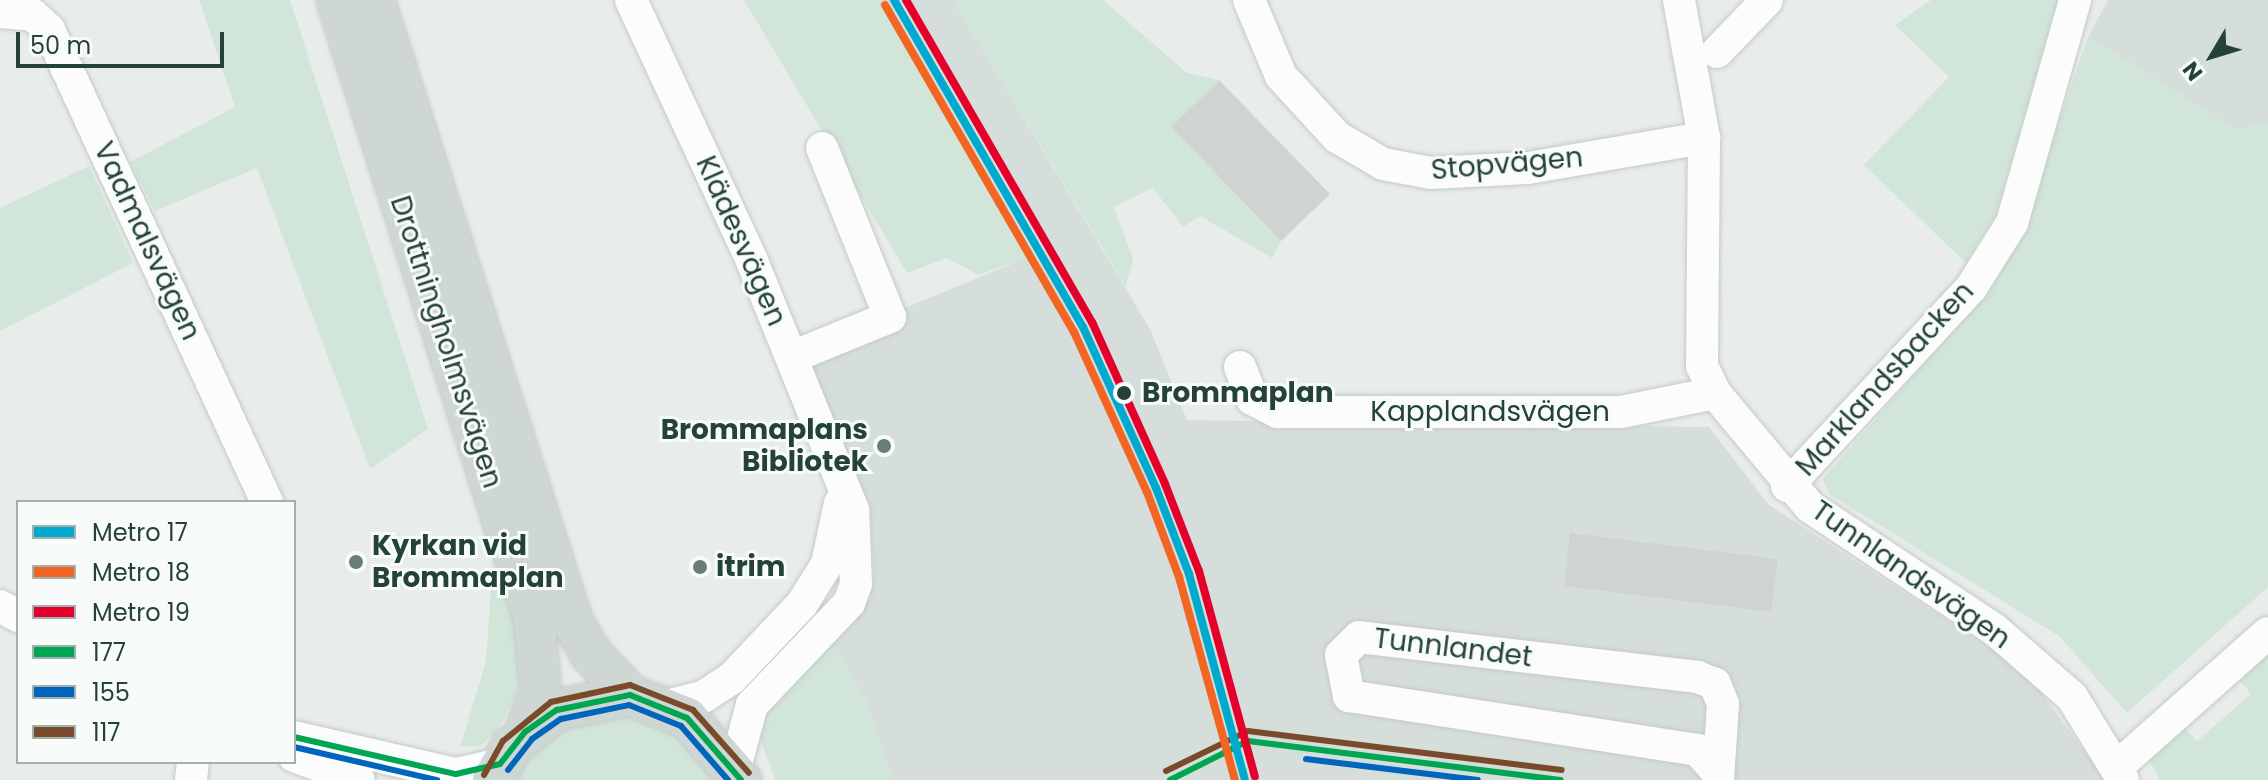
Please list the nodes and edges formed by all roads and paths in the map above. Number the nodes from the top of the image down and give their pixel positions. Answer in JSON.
{"nodes":[{"id":1,"x":337,"y":0,"type":"edge"},
{"id":2,"x":374,"y":0,"type":"edge"},
{"id":3,"x":1249,"y":0,"type":"edge"},
{"id":4,"x":1679,"y":0,"type":"edge"},
{"id":5,"x":1767,"y":0,"type":"edge"},
{"id":6,"x":2075,"y":0,"type":"edge"},
{"id":7,"x":635,"y":1,"type":"edge"},
{"id":8,"x":0,"y":12,"type":"edge"},
{"id":9,"x":1717,"y":52,"type":"dead end"},
{"id":10,"x":1704,"y":138,"type":"junction"},
{"id":11,"x":822,"y":148,"type":"dead end"},
{"id":12,"x":792,"y":357,"type":"junction"},
{"id":13,"x":1240,"y":367,"type":"dead end"},
{"id":14,"x":1715,"y":393,"type":"junction"},
{"id":15,"x":842,"y":480,"type":"junction"},
{"id":16,"x":1787,"y":486,"type":"junction"},
{"id":17,"x":266,"y":500,"type":"edge"},
{"id":18,"x":2268,"y":633,"type":"edge"},
{"id":19,"x":648,"y":700,"type":"junction"},
{"id":20,"x":525,"y":732,"type":"junction"},
{"id":21,"x":296,"y":737,"type":"edge"},
{"id":22,"x":296,"y":757,"type":"edge"},
{"id":23,"x":496,"y":772,"type":"edge"},
{"id":24,"x":2120,"y":773,"type":"edge"},
{"id":25,"x":738,"y":774,"type":"edge"},
{"id":26,"x":1718,"y":777,"type":"edge"},
{"id":27,"x":359,"y":780,"type":"edge"}],
"edges":[{"from":1,"to":20,"type":"main road","name":"Drottningholmsvägen"},
{"from":2,"to":19,"type":"main road","name":"Drottningholmsvägen"},
{"from":3,"to":10,"type":"street","name":"Stopvägen"},
{"from":4,"to":10,"type":"street","name":"Tunnlandsvägen"},
{"from":5,"to":9,"type":"street"},
{"from":6,"to":16,"type":"street","name":"Marklandsbacken"},
{"from":7,"to":12,"type":"street","name":"Klädesvägen"},
{"from":8,"to":17,"type":"street","name":"Vadmalsvägen"},
{"from":10,"to":14,"type":"street","name":"Tunnlandsvägen"},
{"from":11,"to":12,"type":"street"},
{"from":12,"to":15,"type":"street","name":"Klädesvägen"},
{"from":13,"to":14,"type":"street","name":"Kapplandsvägen"},
{"from":14,"to":16,"type":"street","name":"Tunnlandsvägen"},
{"from":15,"to":19,"type":"street","name":"Klädesvägen"},
{"from":15,"to":25,"type":"street","name":"Klädesvägen"},
{"from":16,"to":24,"type":"street","name":"Tunnlandsvägen"},
{"from":18,"to":24,"type":"street","name":"Tunnlandsvägen"},
{"from":19,"to":20,"type":"main road"},
{"from":19,"to":25,"type":"main road"},
{"from":20,"to":23,"type":"main road"},
{"from":21,"to":23,"type":"street"},
{"from":22,"to":27,"type":"street"},
{"from":26,"to":26,"type":"street","name":"Tunnlandet"}]}
